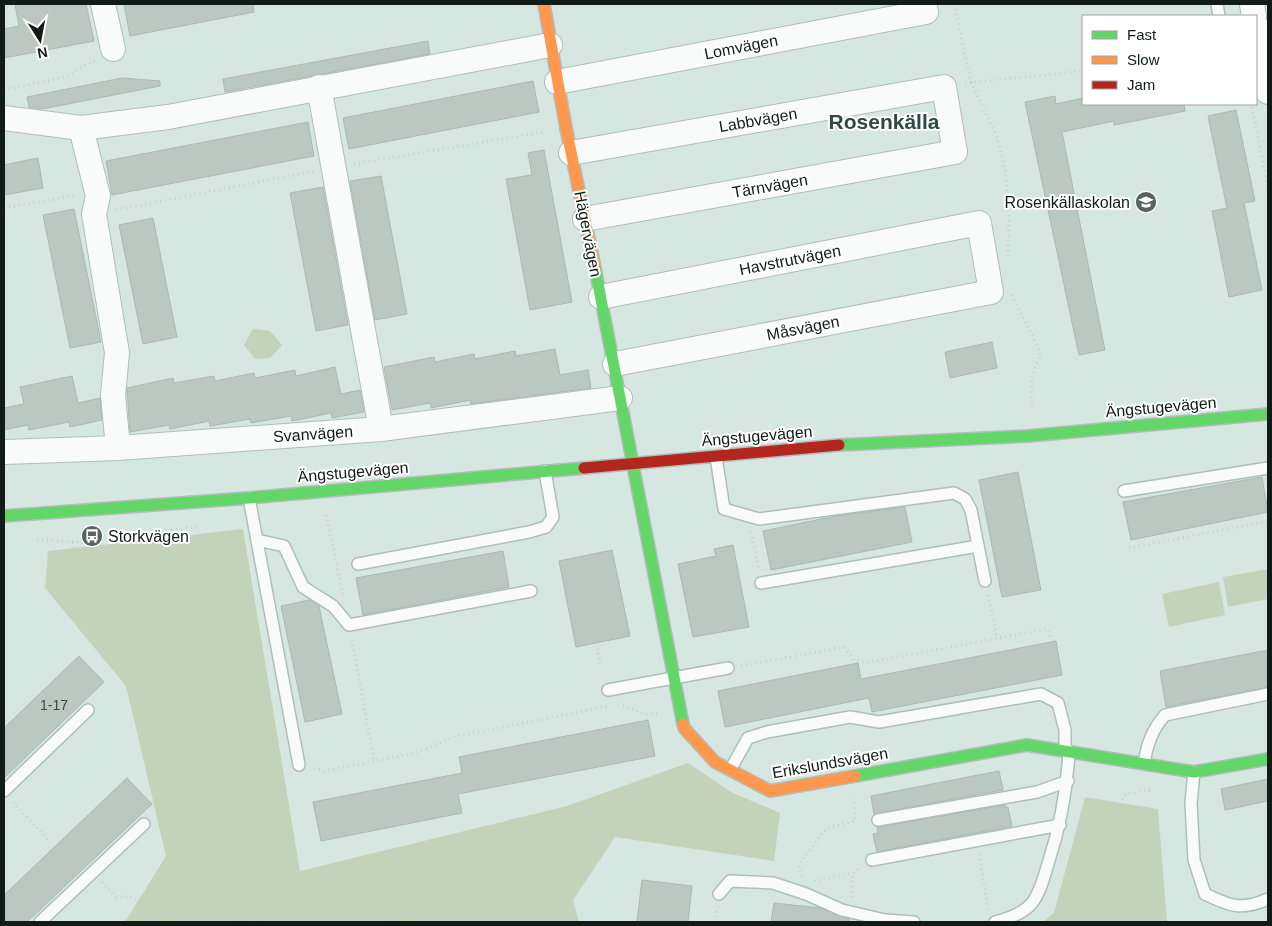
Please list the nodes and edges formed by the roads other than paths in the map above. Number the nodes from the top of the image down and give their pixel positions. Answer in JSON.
{"nodes":[{"id":1,"x":103,"y":4,"type":"edge"},
{"id":2,"x":544,"y":4,"type":"edge"},
{"id":3,"x":925,"y":8,"type":"edge"},
{"id":4,"x":1257,"y":31,"type":"edge"},
{"id":5,"x":550,"y":44,"type":"junction"},
{"id":6,"x":113,"y":49,"type":"road end"},
{"id":7,"x":1267,"y":79,"type":"edge"},
{"id":8,"x":557,"y":82,"type":"junction"},
{"id":9,"x":319,"y":87,"type":"junction"},
{"id":10,"x":944,"y":87,"type":"joint"},
{"id":11,"x":4,"y":118,"type":"edge"},
{"id":12,"x":81,"y":128,"type":"junction"},
{"id":13,"x":572,"y":153,"type":"junction"},
{"id":14,"x":585,"y":219,"type":"junction"},
{"id":15,"x":979,"y":223,"type":"joint"},
{"id":16,"x":601,"y":297,"type":"junction"},
{"id":17,"x":615,"y":364,"type":"junction"},
{"id":18,"x":620,"y":398,"type":"junction"},
{"id":19,"x":1268,"y":414,"type":"edge"},
{"id":20,"x":382,"y":429,"type":"junction"},
{"id":21,"x":118,"y":448,"type":"junction"},
{"id":22,"x":4,"y":452,"type":"edge"},
{"id":23,"x":716,"y":457,"type":"junction"},
{"id":24,"x":632,"y":463,"type":"junction"},
{"id":25,"x":1268,"y":468,"type":"edge"},
{"id":26,"x":545,"y":471,"type":"junction"},
{"id":27,"x":1124,"y":490,"type":"dead end"},
{"id":28,"x":249,"y":498,"type":"junction"},
{"id":29,"x":4,"y":516,"type":"edge"},
{"id":30,"x":257,"y":540,"type":"junction"},
{"id":31,"x":978,"y":546,"type":"junction"},
{"id":32,"x":358,"y":564,"type":"dead end"},
{"id":33,"x":985,"y":581,"type":"dead end"},
{"id":34,"x":761,"y":583,"type":"dead end"},
{"id":35,"x":531,"y":591,"type":"dead end"},
{"id":36,"x":728,"y":668,"type":"road end"},
{"id":37,"x":674,"y":678,"type":"junction"},
{"id":38,"x":608,"y":690,"type":"dead end"},
{"id":39,"x":1268,"y":694,"type":"edge"},
{"id":40,"x":88,"y":710,"type":"dead end"},
{"id":41,"x":1067,"y":751,"type":"junction"},
{"id":42,"x":1268,"y":759,"type":"edge"},
{"id":43,"x":1144,"y":764,"type":"junction"},
{"id":44,"x":298,"y":765,"type":"road end"},
{"id":45,"x":730,"y":770,"type":"junction"},
{"id":46,"x":1194,"y":772,"type":"junction"},
{"id":47,"x":1068,"y":781,"type":"junction"},
{"id":48,"x":7,"y":795,"type":"edge"},
{"id":49,"x":878,"y":820,"type":"dead end"},
{"id":50,"x":144,"y":824,"type":"dead end"},
{"id":51,"x":1060,"y":825,"type":"junction"},
{"id":52,"x":872,"y":860,"type":"dead end"},
{"id":53,"x":719,"y":894,"type":"dead end"},
{"id":54,"x":1268,"y":899,"type":"edge"},
{"id":55,"x":991,"y":919,"type":"edge"},
{"id":56,"x":40,"y":922,"type":"edge"},
{"id":57,"x":914,"y":922,"type":"edge"}],
"edges":[{"from":1,"to":6,"type":"street"},
{"from":2,"to":5,"type":"street","name":"Hägervägen"},
{"from":3,"to":8,"type":"street","name":"Lomvägen"},
{"from":4,"to":7,"type":"street"},
{"from":5,"to":8,"type":"street","name":"Hägervägen"},
{"from":5,"to":9,"type":"street"},
{"from":8,"to":13,"type":"street","name":"Hägervägen"},
{"from":9,"to":12,"type":"street"},
{"from":9,"to":20,"type":"street"},
{"from":10,"to":13,"type":"street","name":"Labbvägen"},
{"from":10,"to":14,"type":"street","name":"Tärnvägen"},
{"from":11,"to":12,"type":"street"},
{"from":12,"to":21,"type":"street"},
{"from":13,"to":14,"type":"street","name":"Hägervägen"},
{"from":14,"to":16,"type":"street","name":"Hägervägen"},
{"from":15,"to":16,"type":"street","name":"Havstrutvägen"},
{"from":15,"to":17,"type":"street","name":"Måsvägen"},
{"from":16,"to":17,"type":"street","name":"Hägervägen"},
{"from":17,"to":18,"type":"street","name":"Hägervägen"},
{"from":18,"to":20,"type":"street","name":"Svanvägen"},
{"from":18,"to":24,"type":"street","name":"Hägervägen"},
{"from":19,"to":23,"type":"street","name":"Ängstugevägen"},
{"from":20,"to":21,"type":"street","name":"Svanvägen"},
{"from":21,"to":22,"type":"street","name":"Svanvägen"},
{"from":23,"to":24,"type":"street","name":"Ängstugevägen"},
{"from":23,"to":31,"type":"lane"},
{"from":24,"to":26,"type":"street","name":"Ängstugevägen"},
{"from":24,"to":37,"type":"street","name":"Erikslundsvägen"},
{"from":25,"to":27,"type":"lane"},
{"from":26,"to":28,"type":"street","name":"Ängstugevägen"},
{"from":26,"to":32,"type":"lane"},
{"from":28,"to":29,"type":"street","name":"Ängstugevägen"},
{"from":28,"to":30,"type":"lane"},
{"from":30,"to":35,"type":"lane"},
{"from":30,"to":44,"type":"lane"},
{"from":31,"to":33,"type":"lane"},
{"from":31,"to":34,"type":"lane"},
{"from":36,"to":37,"type":"lane"},
{"from":37,"to":38,"type":"lane"},
{"from":37,"to":45,"type":"street","name":"Erikslundsvägen"},
{"from":39,"to":43,"type":"lane"},
{"from":40,"to":48,"type":"lane"},
{"from":41,"to":43,"type":"street","name":"Erikslundsvägen"},
{"from":41,"to":45,"type":"street","name":"Erikslundsvägen"},
{"from":41,"to":45,"type":"lane"},
{"from":41,"to":47,"type":"lane"},
{"from":42,"to":46,"type":"street","name":"Erikslundsvägen"},
{"from":43,"to":46,"type":"street","name":"Erikslundsvägen"},
{"from":46,"to":54,"type":"lane"},
{"from":47,"to":49,"type":"lane"},
{"from":47,"to":51,"type":"lane"},
{"from":50,"to":56,"type":"lane"},
{"from":51,"to":52,"type":"lane"},
{"from":51,"to":55,"type":"lane"},
{"from":53,"to":57,"type":"lane"}]}
